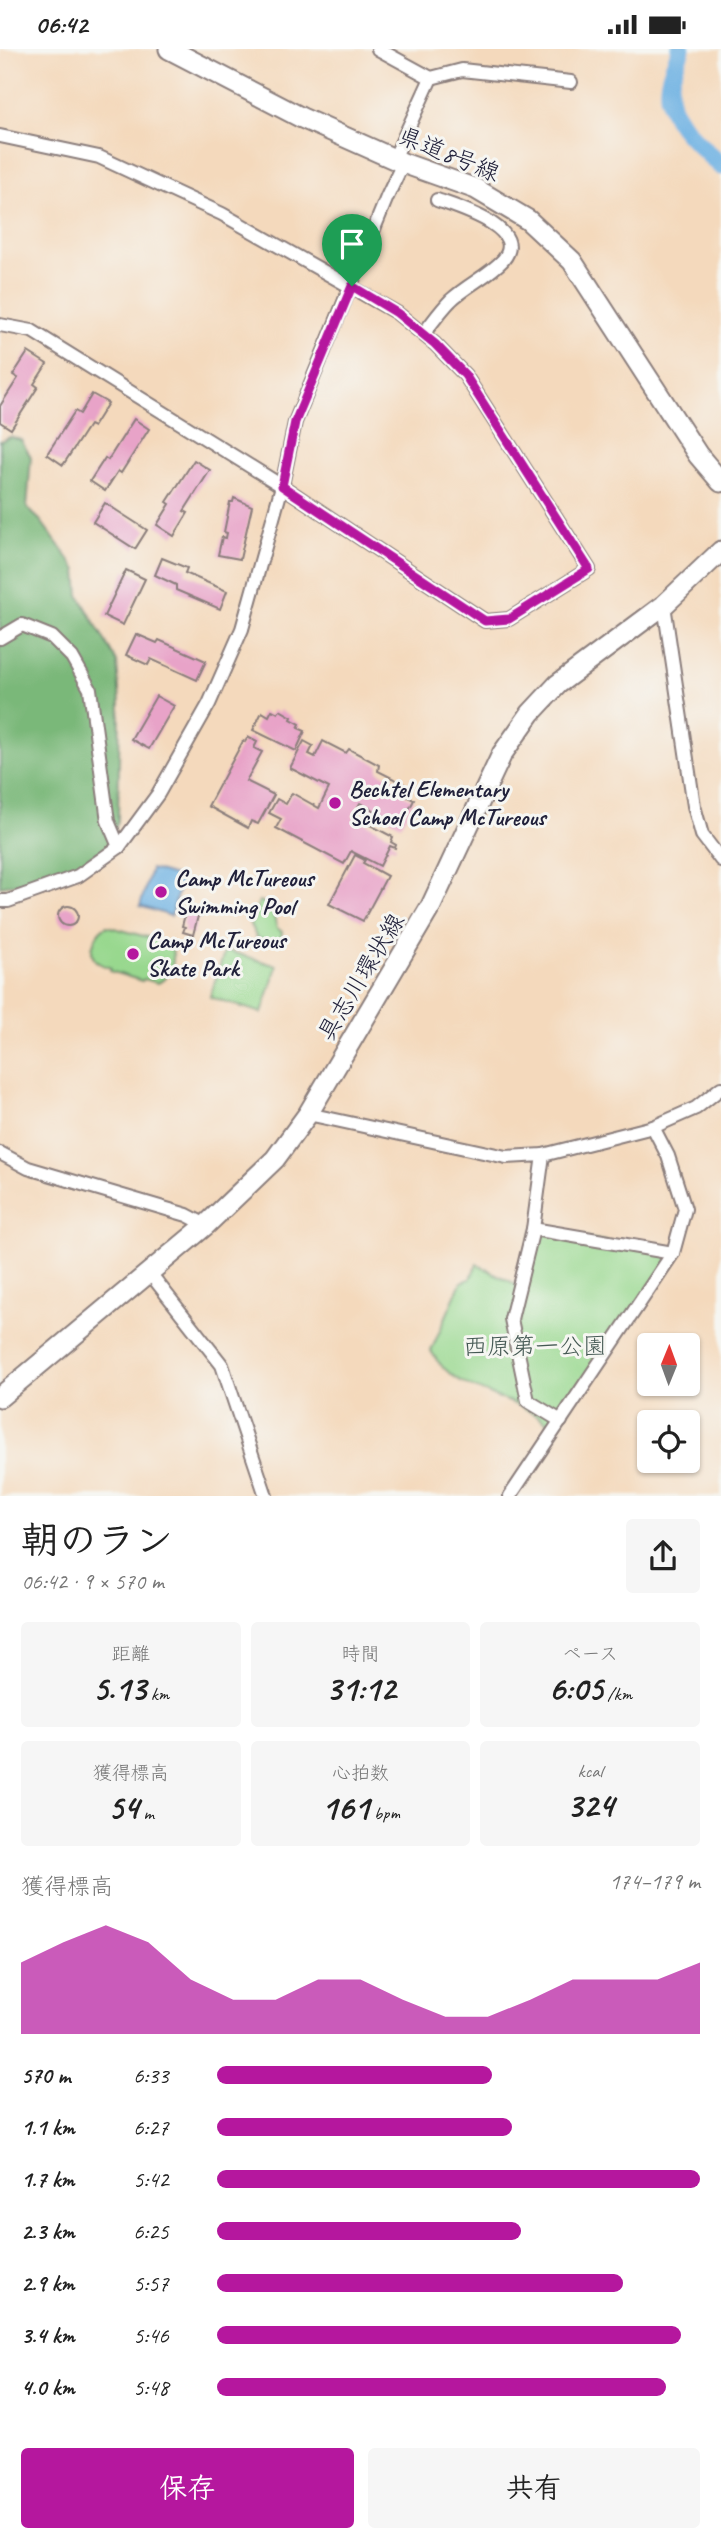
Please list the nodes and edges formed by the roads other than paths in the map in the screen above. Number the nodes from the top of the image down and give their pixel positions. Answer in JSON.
{"nodes":[{"id":1,"x":169,"y":49,"type":"edge"},
{"id":2,"x":379,"y":49,"type":"edge"},
{"id":3,"x":431,"y":78,"type":"junction"},
{"id":4,"x":571,"y":82,"type":"dead end"},
{"id":5,"x":0,"y":136,"type":"edge"},
{"id":6,"x":398,"y":161,"type":"junction"},
{"id":7,"x":438,"y":199,"type":"dead end"},
{"id":8,"x":352,"y":286,"type":"junction"},
{"id":9,"x":0,"y":325,"type":"edge"},
{"id":10,"x":423,"y":334,"type":"junction"},
{"id":11,"x":721,"y":482,"type":"edge"},
{"id":12,"x":282,"y":486,"type":"junction"},
{"id":13,"x":721,"y":551,"type":"edge"},
{"id":14,"x":664,"y":605,"type":"junction"},
{"id":15,"x":0,"y":638,"type":"edge"},
{"id":16,"x":118,"y":847,"type":"junction"},
{"id":17,"x":721,"y":860,"type":"edge"},
{"id":18,"x":0,"y":901,"type":"edge"},
{"id":19,"x":721,"y":1088,"type":"edge"},
{"id":20,"x":308,"y":1114,"type":"junction"},
{"id":21,"x":653,"y":1127,"type":"junction"},
{"id":22,"x":0,"y":1153,"type":"edge"},
{"id":23,"x":543,"y":1155,"type":"junction"},
{"id":24,"x":206,"y":1225,"type":"junction"},
{"id":25,"x":533,"y":1229,"type":"junction"},
{"id":26,"x":673,"y":1253,"type":"junction"},
{"id":27,"x":149,"y":1272,"type":"junction"},
{"id":28,"x":0,"y":1397,"type":"edge"},
{"id":29,"x":561,"y":1421,"type":"junction"},
{"id":30,"x":513,"y":1495,"type":"edge"},
{"id":31,"x":266,"y":1496,"type":"edge"}],
"edges":[{"from":1,"to":6,"type":"main road","name":"県道8号線"},
{"from":2,"to":3,"type":"street"},
{"from":3,"to":4,"type":"street"},
{"from":3,"to":6,"type":"street"},
{"from":5,"to":8,"type":"street"},
{"from":6,"to":8,"type":"street"},
{"from":6,"to":11,"type":"main road","name":"県道8号線"},
{"from":7,"to":10,"type":"street"},
{"from":8,"to":10,"type":"street"},
{"from":8,"to":12,"type":"street"},
{"from":9,"to":12,"type":"street"},
{"from":10,"to":12,"type":"street"},
{"from":12,"to":16,"type":"street"},
{"from":13,"to":14,"type":"main road","name":"具志川環状線"},
{"from":14,"to":17,"type":"street"},
{"from":14,"to":20,"type":"main road","name":"具志川環状線"},
{"from":15,"to":16,"type":"street"},
{"from":16,"to":18,"type":"street"},
{"from":19,"to":21,"type":"street"},
{"from":20,"to":23,"type":"street"},
{"from":20,"to":24,"type":"main road","name":"具志川環状線"},
{"from":21,"to":23,"type":"street"},
{"from":21,"to":26,"type":"street"},
{"from":22,"to":24,"type":"street"},
{"from":23,"to":25,"type":"street"},
{"from":24,"to":27,"type":"main road","name":"具志川環状線"},
{"from":25,"to":26,"type":"street"},
{"from":25,"to":29,"type":"street"},
{"from":26,"to":29,"type":"street"},
{"from":27,"to":28,"type":"main road","name":"具志川環状線"},
{"from":27,"to":31,"type":"street"},
{"from":29,"to":30,"type":"street"}]}
